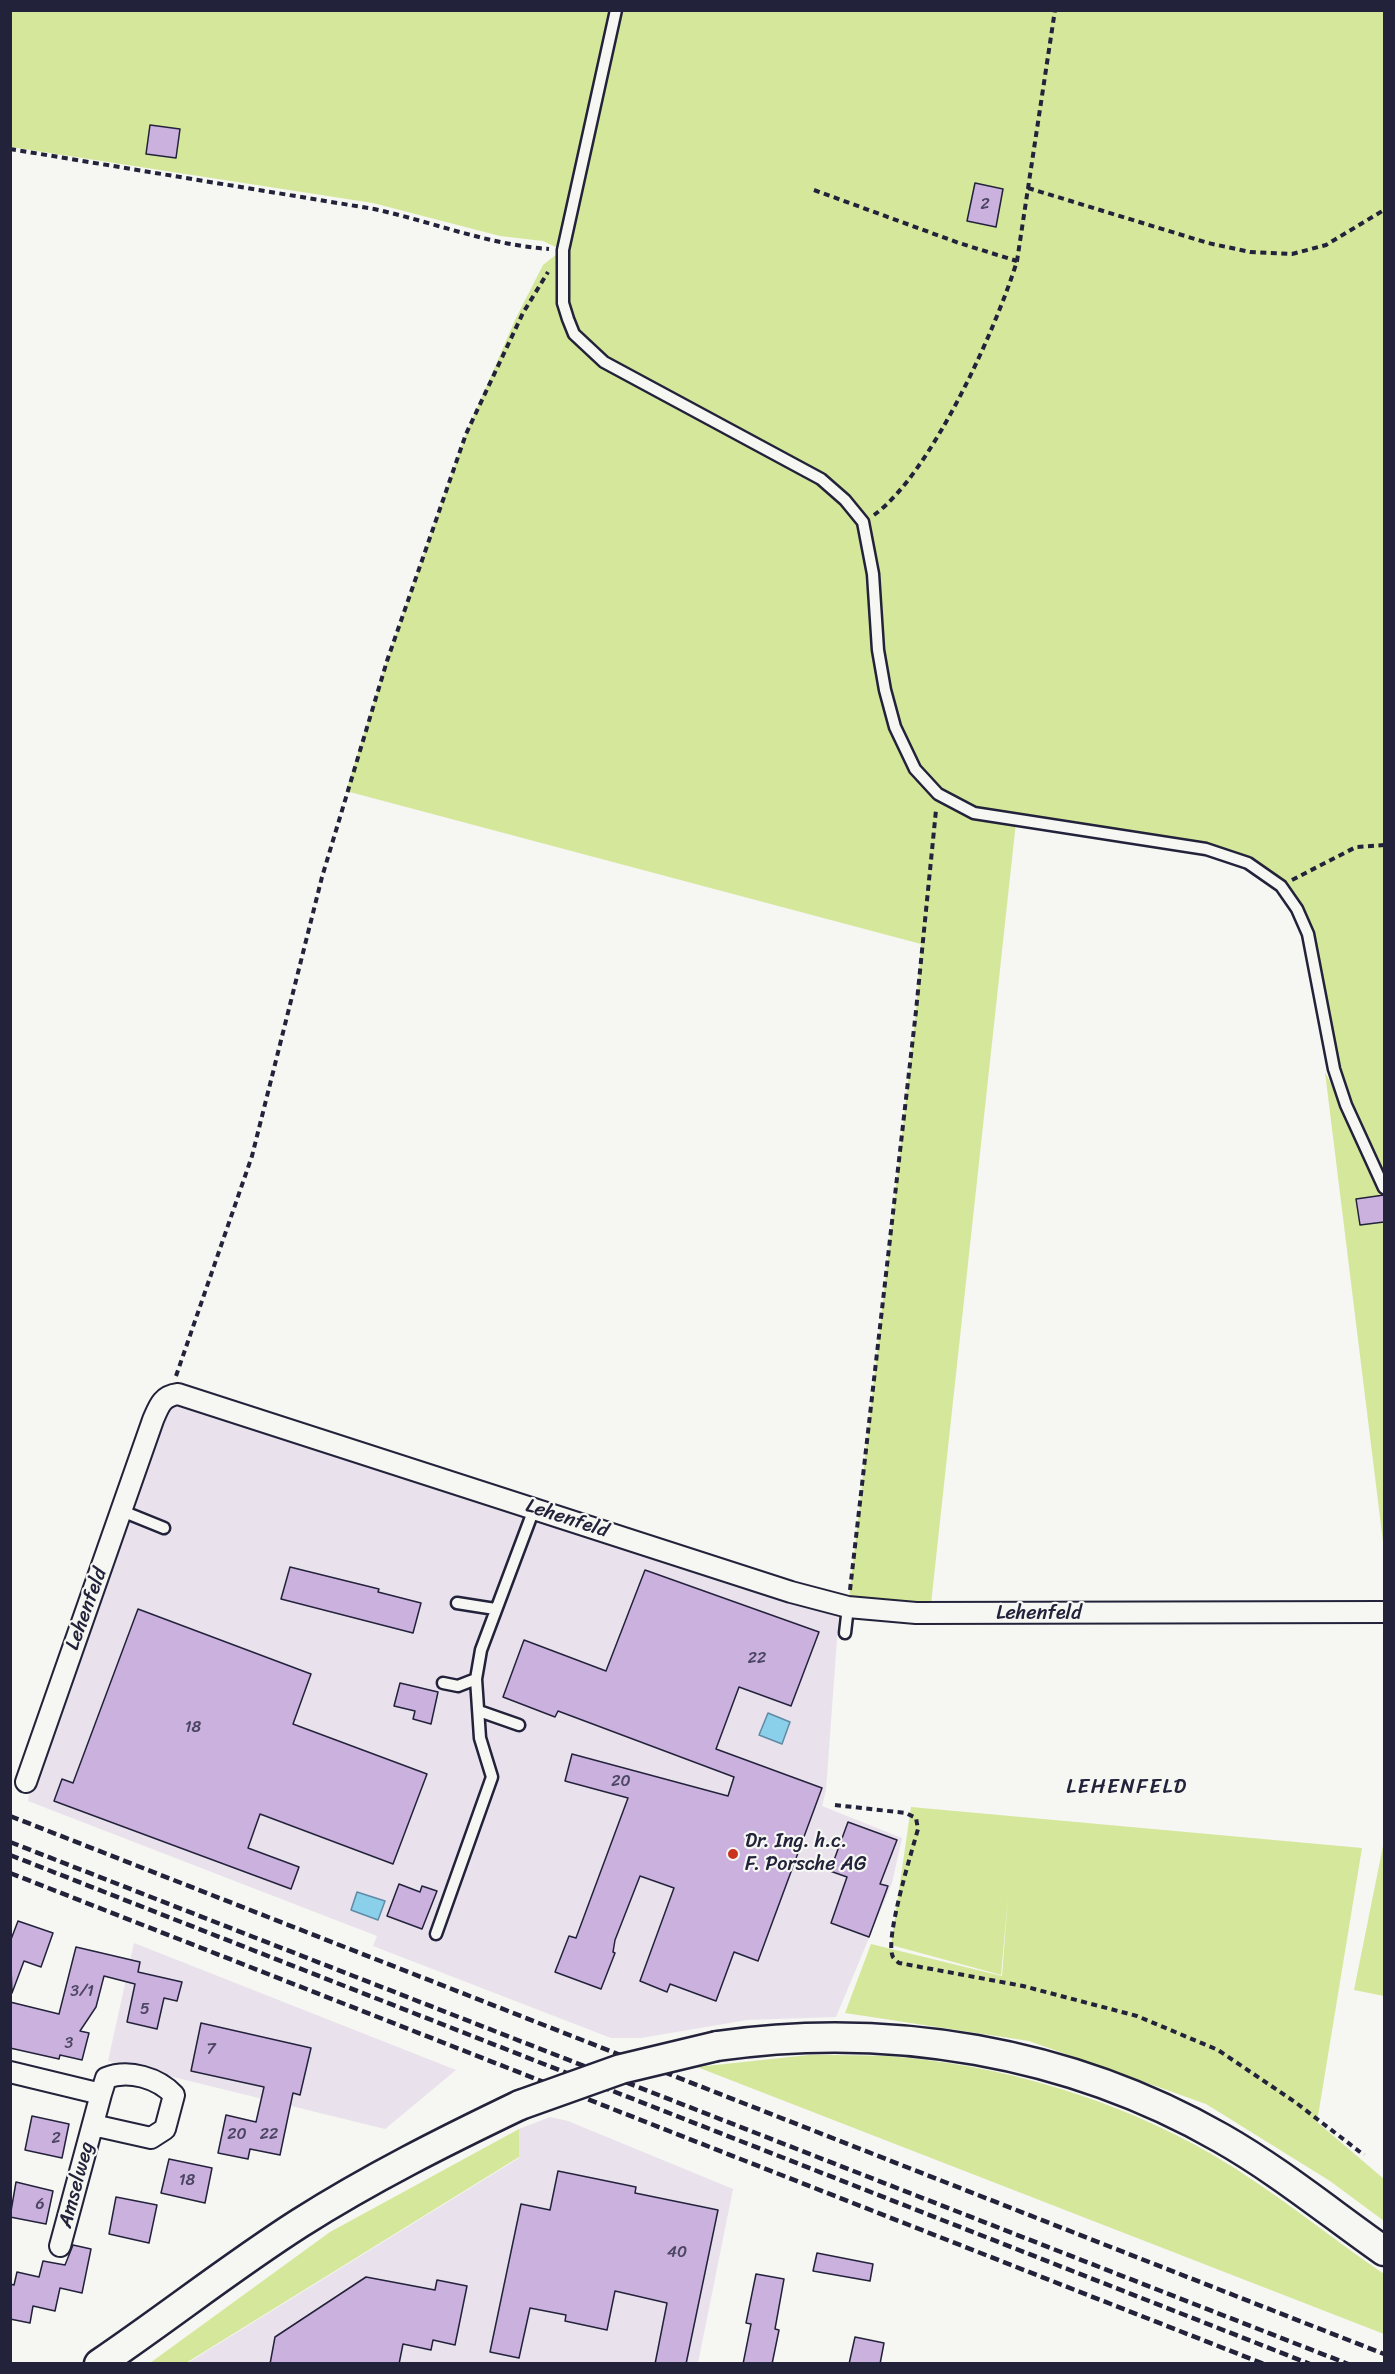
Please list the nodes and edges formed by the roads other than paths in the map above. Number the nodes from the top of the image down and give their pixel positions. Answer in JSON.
{"nodes":[{"id":1,"x":616,"y":10,"type":"edge"},
{"id":2,"x":1384,"y":1188,"type":"edge"},
{"id":3,"x":534,"y":1509,"type":"junction"},
{"id":4,"x":122,"y":1511,"type":"junction"},
{"id":5,"x":164,"y":1528,"type":"dead end"},
{"id":6,"x":456,"y":1603,"type":"dead end"},
{"id":7,"x":848,"y":1607,"type":"junction"},
{"id":8,"x":495,"y":1610,"type":"junction"},
{"id":9,"x":1384,"y":1612,"type":"edge"},
{"id":10,"x":845,"y":1633,"type":"dead end"},
{"id":11,"x":476,"y":1679,"type":"junction"},
{"id":12,"x":443,"y":1683,"type":"dead end"},
{"id":13,"x":479,"y":1711,"type":"junction"},
{"id":14,"x":519,"y":1725,"type":"dead end"},
{"id":15,"x":26,"y":1782,"type":"dead end"},
{"id":16,"x":436,"y":1935,"type":"dead end"},
{"id":17,"x":10,"y":2072,"type":"edge"},
{"id":18,"x":100,"y":2094,"type":"junction"},
{"id":19,"x":93,"y":2125,"type":"junction"},
{"id":20,"x":60,"y":2246,"type":"dead end"},
{"id":21,"x":1384,"y":2251,"type":"edge"},
{"id":22,"x":99,"y":2364,"type":"edge"}],
"edges":[{"from":1,"to":2,"type":"lane"},
{"from":3,"to":4,"type":"street","name":"Lehenfeld"},
{"from":3,"to":7,"type":"street","name":"Lehenfeld"},
{"from":3,"to":8,"type":"lane"},
{"from":4,"to":5,"type":"lane"},
{"from":4,"to":15,"type":"street","name":"Lehenfeld"},
{"from":6,"to":8,"type":"lane"},
{"from":7,"to":9,"type":"street","name":"Lehenfeld"},
{"from":7,"to":10,"type":"lane"},
{"from":8,"to":11,"type":"lane"},
{"from":11,"to":12,"type":"lane"},
{"from":11,"to":13,"type":"lane"},
{"from":13,"to":14,"type":"lane"},
{"from":13,"to":16,"type":"lane"},
{"from":17,"to":18,"type":"street"},
{"from":18,"to":19,"type":"street","name":"Amselweg"},
{"from":18,"to":19,"type":"street","name":"Amselweg"},
{"from":19,"to":20,"type":"street","name":"Amselweg"},
{"from":21,"to":22,"type":"main road","bridge":true}]}
